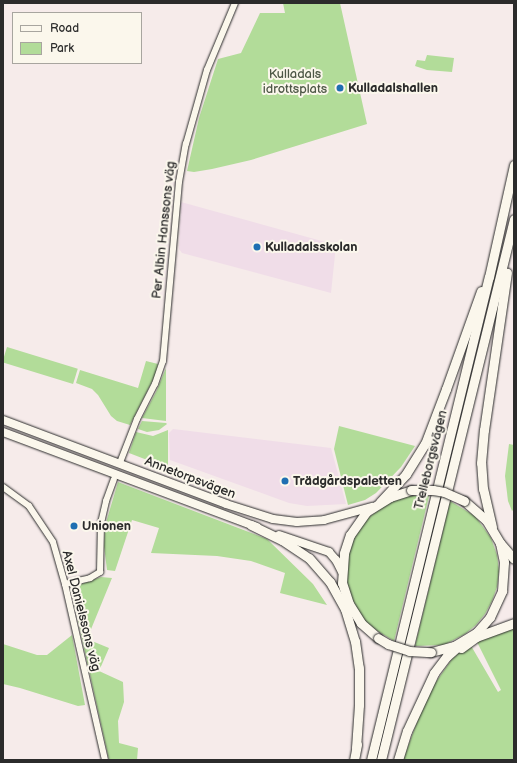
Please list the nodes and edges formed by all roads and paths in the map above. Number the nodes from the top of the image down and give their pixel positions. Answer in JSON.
{"nodes":[{"id":1,"x":235,"y":3,"type":"edge"},
{"id":2,"x":514,"y":165,"type":"edge"},
{"id":3,"x":514,"y":219,"type":"edge"},
{"id":4,"x":508,"y":243,"type":"junction"},
{"id":5,"x":491,"y":268,"type":"junction"},
{"id":6,"x":3,"y":420,"type":"edge"},
{"id":7,"x":3,"y":432,"type":"edge"},
{"id":8,"x":121,"y":460,"type":"dead end"},
{"id":9,"x":114,"y":479,"type":"dead end"},
{"id":10,"x":3,"y":486,"type":"edge"},
{"id":11,"x":377,"y":504,"type":"junction"},
{"id":12,"x":251,"y":524,"type":"junction"},
{"id":13,"x":496,"y":535,"type":"junction"},
{"id":14,"x":514,"y":559,"type":"edge"},
{"id":15,"x":342,"y":572,"type":"junction"},
{"id":16,"x":65,"y":584,"type":"junction"},
{"id":17,"x":354,"y":614,"type":"junction"},
{"id":18,"x":514,"y":622,"type":"edge"},
{"id":19,"x":477,"y":632,"type":"junction"},
{"id":20,"x":464,"y":641,"type":"junction"},
{"id":21,"x":427,"y":686,"type":"junction"},
{"id":22,"x":356,"y":748,"type":"junction"},
{"id":23,"x":105,"y":760,"type":"edge"},
{"id":24,"x":354,"y":760,"type":"edge"},
{"id":25,"x":371,"y":760,"type":"edge"},
{"id":26,"x":381,"y":760,"type":"edge"},
{"id":27,"x":398,"y":760,"type":"edge"}],
"edges":[{"from":1,"to":8,"type":"street","name":"Per Albin Hanssons väg"},
{"from":2,"to":5,"type":"highway","name":"Trelleborgsvägen"},
{"from":3,"to":4,"type":"highway","name":"Trelleborgsvägen"},
{"from":4,"to":13,"type":"highway"},
{"from":4,"to":26,"type":"highway","name":"Trelleborgsvägen"},
{"from":5,"to":11,"type":"highway"},
{"from":5,"to":25,"type":"highway","name":"Trelleborgsvägen"},
{"from":6,"to":11,"type":"main road","name":"Annetorpsvägen"},
{"from":7,"to":12,"type":"main road","name":"Annetorpsvägen"},
{"from":9,"to":16,"type":"street"},
{"from":10,"to":16,"type":"street","name":"Axel Danielssons väg"},
{"from":11,"to":13,"type":"highway","bridge":true},
{"from":11,"to":15,"type":"highway"},
{"from":12,"to":15,"type":"main road","name":"Annetorpsvägen"},
{"from":12,"to":22,"type":"highway"},
{"from":13,"to":14,"type":"highway"},
{"from":13,"to":19,"type":"highway"},
{"from":15,"to":17,"type":"highway"},
{"from":16,"to":23,"type":"street","name":"Axel Danielssons väg"},
{"from":17,"to":20,"type":"highway","bridge":true},
{"from":17,"to":22,"type":"highway"},
{"from":18,"to":19,"type":"highway"},
{"from":18,"to":21,"type":"highway"},
{"from":19,"to":20,"type":"highway"},
{"from":20,"to":21,"type":"highway"},
{"from":21,"to":27,"type":"highway"},
{"from":22,"to":24,"type":"highway"}]}
